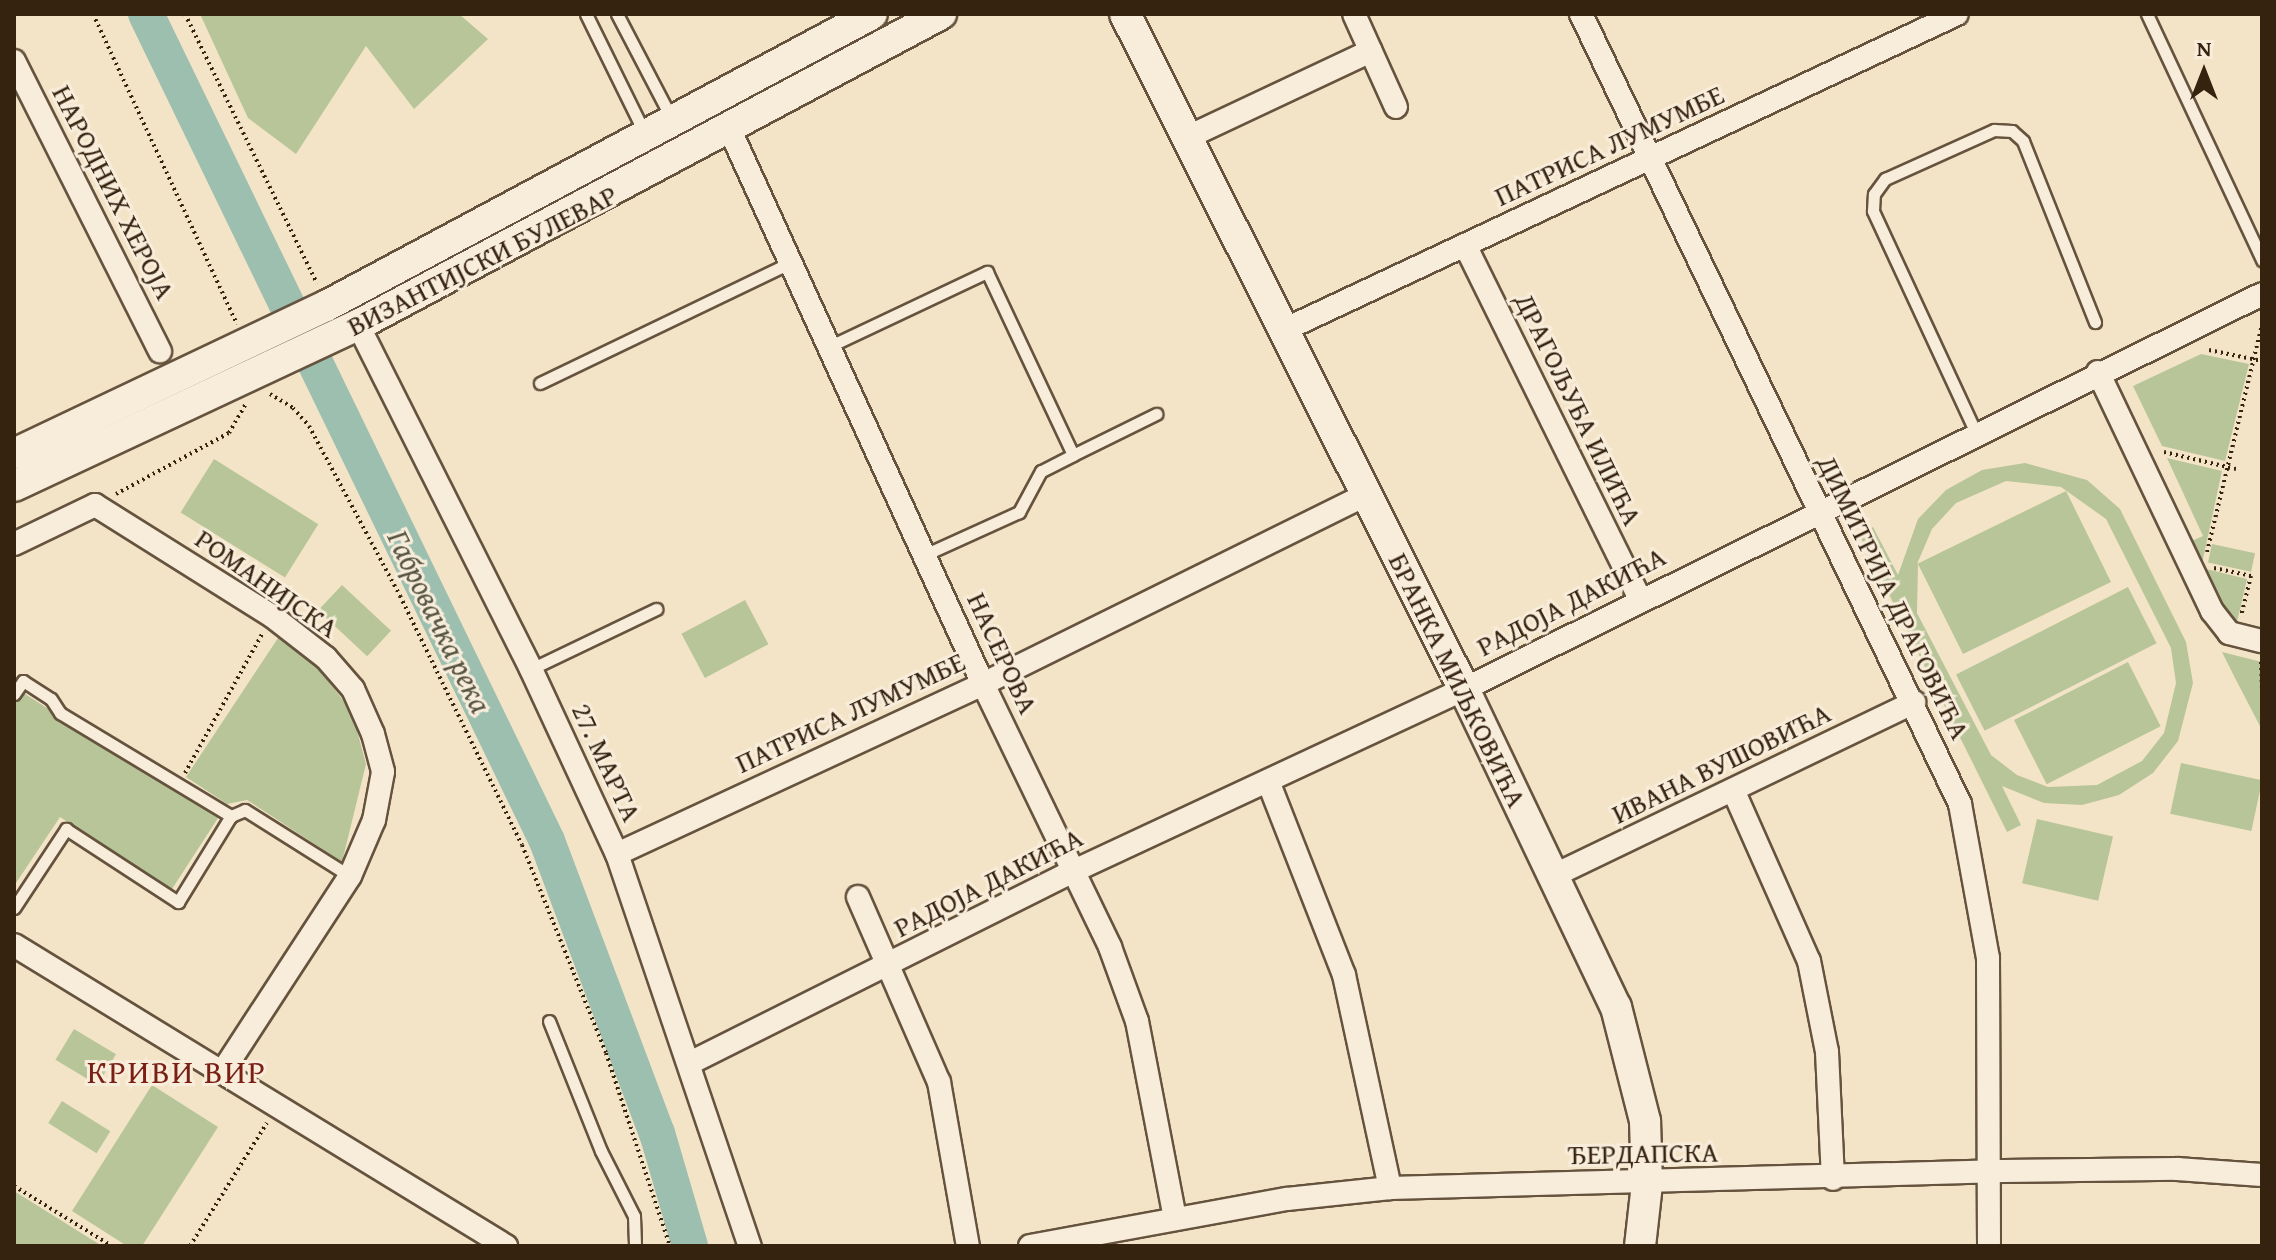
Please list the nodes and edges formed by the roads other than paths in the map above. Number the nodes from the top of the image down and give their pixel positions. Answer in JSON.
{"nodes":[{"id":1,"x":586,"y":14,"type":"edge"},
{"id":2,"x":617,"y":14,"type":"edge"},
{"id":3,"x":872,"y":14,"type":"edge"},
{"id":4,"x":941,"y":14,"type":"edge"},
{"id":5,"x":1104,"y":14,"type":"edge"},
{"id":6,"x":1125,"y":14,"type":"edge"},
{"id":7,"x":1354,"y":14,"type":"edge"},
{"id":8,"x":1581,"y":14,"type":"edge"},
{"id":9,"x":1957,"y":14,"type":"edge"},
{"id":10,"x":2147,"y":14,"type":"edge"},
{"id":11,"x":1371,"y":51,"type":"junction"},
{"id":12,"x":14,"y":61,"type":"edge"},
{"id":13,"x":1154,"y":77,"type":"junction"},
{"id":14,"x":1396,"y":107,"type":"dead end"},
{"id":15,"x":674,"y":123,"type":"junction"},
{"id":16,"x":729,"y":128,"type":"junction"},
{"id":17,"x":646,"y":136,"type":"junction"},
{"id":18,"x":1188,"y":137,"type":"junction"},
{"id":19,"x":1653,"y":157,"type":"junction"},
{"id":20,"x":1465,"y":245,"type":"junction"},
{"id":21,"x":2262,"y":260,"type":"edge"},
{"id":22,"x":789,"y":263,"type":"junction"},
{"id":23,"x":2262,"y":294,"type":"edge"},
{"id":24,"x":2095,"y":322,"type":"dead end"},
{"id":25,"x":1286,"y":329,"type":"junction"},
{"id":26,"x":349,"y":330,"type":"junction"},
{"id":27,"x":828,"y":347,"type":"junction"},
{"id":28,"x":160,"y":351,"type":"dead end"},
{"id":29,"x":2098,"y":372,"type":"junction"},
{"id":30,"x":540,"y":383,"type":"dead end"},
{"id":31,"x":1156,"y":414,"type":"dead end"},
{"id":32,"x":1976,"y":433,"type":"junction"},
{"id":33,"x":14,"y":454,"type":"edge"},
{"id":34,"x":1073,"y":455,"type":"junction"},
{"id":35,"x":14,"y":486,"type":"edge"},
{"id":36,"x":1366,"y":495,"type":"junction"},
{"id":37,"x":1817,"y":510,"type":"junction"},
{"id":38,"x":14,"y":544,"type":"edge"},
{"id":39,"x":924,"y":555,"type":"junction"},
{"id":40,"x":1640,"y":599,"type":"junction"},
{"id":41,"x":656,"y":609,"type":"dead end"},
{"id":42,"x":2256,"y":632,"type":"edge"},
{"id":43,"x":531,"y":669,"type":"junction"},
{"id":44,"x":983,"y":684,"type":"junction"},
{"id":45,"x":1464,"y":689,"type":"junction"},
{"id":46,"x":14,"y":694,"type":"edge"},
{"id":47,"x":1914,"y":702,"type":"junction"},
{"id":48,"x":1268,"y":781,"type":"junction"},
{"id":49,"x":1734,"y":792,"type":"junction"},
{"id":50,"x":231,"y":816,"type":"junction"},
{"id":51,"x":617,"y":854,"type":"junction"},
{"id":52,"x":1076,"y":870,"type":"junction"},
{"id":53,"x":350,"y":876,"type":"junction"},
{"id":54,"x":1553,"y":876,"type":"junction"},
{"id":55,"x":858,"y":897,"type":"dead end"},
{"id":56,"x":14,"y":908,"type":"edge"},
{"id":57,"x":14,"y":945,"type":"edge"},
{"id":58,"x":890,"y":965,"type":"junction"},
{"id":59,"x":549,"y":1021,"type":"dead end"},
{"id":60,"x":690,"y":1063,"type":"junction"},
{"id":61,"x":222,"y":1072,"type":"junction"},
{"id":62,"x":1987,"y":1172,"type":"junction"},
{"id":63,"x":2262,"y":1175,"type":"edge"},
{"id":64,"x":1833,"y":1179,"type":"junction"},
{"id":65,"x":1647,"y":1184,"type":"junction"},
{"id":66,"x":1390,"y":1188,"type":"junction"},
{"id":67,"x":1175,"y":1218,"type":"junction"},
{"id":68,"x":506,"y":1246,"type":"edge"},
{"id":69,"x":635,"y":1246,"type":"edge"},
{"id":70,"x":750,"y":1246,"type":"edge"},
{"id":71,"x":968,"y":1246,"type":"edge"},
{"id":72,"x":1030,"y":1246,"type":"edge"},
{"id":73,"x":1640,"y":1246,"type":"edge"},
{"id":74,"x":1989,"y":1246,"type":"edge"}],
"edges":[{"from":1,"to":17,"type":"lane"},
{"from":2,"to":15,"type":"lane"},
{"from":3,"to":15,"type":"street","name":"ВИЗАНТИЈСКИ БУЛЕВАР"},
{"from":4,"to":16,"type":"street","name":"ВИЗАНТИЈСКИ БУЛЕВАР"},
{"from":5,"to":13,"type":"street","name":"БРАНКА МИЉКОВИЋА"},
{"from":6,"to":13,"type":"street","name":"БРАНКА МИЉКОВИЋА"},
{"from":7,"to":11,"type":"street"},
{"from":8,"to":19,"type":"street","name":"ДИМИТРИЈА ДРАГОВИЋА"},
{"from":9,"to":19,"type":"street","name":"ПАТРИСА ЛУМУМБЕ"},
{"from":10,"to":21,"type":"lane"},
{"from":11,"to":14,"type":"street"},
{"from":11,"to":18,"type":"street"},
{"from":12,"to":28,"type":"street","name":"НАРОДНИХ ХЕРОЈА"},
{"from":13,"to":18,"type":"street","name":"БРАНКА МИЉКОВИЋА"},
{"from":15,"to":17,"type":"street","name":"ВИЗАНТИЈСКИ БУЛЕВАР"},
{"from":16,"to":22,"type":"street","name":"НАСЕРОВА"},
{"from":16,"to":26,"type":"street","name":"ВИЗАНТИЈСКИ БУЛЕВАР"},
{"from":17,"to":33,"type":"street","name":"ВИЗАНТИЈСКИ БУЛЕВАР"},
{"from":18,"to":25,"type":"street","name":"БРАНКА МИЉКОВИЋА"},
{"from":19,"to":20,"type":"street","name":"ПАТРИСА ЛУМУМБЕ"},
{"from":19,"to":37,"type":"street","name":"ДИМИТРИЈА ДРАГОВИЋА"},
{"from":20,"to":25,"type":"street","name":"ПАТРИСА ЛУМУМБЕ"},
{"from":20,"to":40,"type":"street","name":"ДРАГОЉУБА ИЛИЋА"},
{"from":22,"to":27,"type":"street","name":"НАСЕРОВА"},
{"from":22,"to":30,"type":"lane"},
{"from":23,"to":29,"type":"street","name":"РАДОЈА ДАКИЋА"},
{"from":24,"to":32,"type":"lane"},
{"from":25,"to":36,"type":"street","name":"БРАНКА МИЉКОВИЋА"},
{"from":26,"to":35,"type":"street","name":"ВИЗАНТИЈСКИ БУЛЕВАР"},
{"from":26,"to":43,"type":"street","name":"27. МАРТА"},
{"from":27,"to":34,"type":"lane"},
{"from":27,"to":39,"type":"street","name":"НАСЕРОВА"},
{"from":29,"to":32,"type":"street","name":"РАДОЈА ДАКИЋА"},
{"from":29,"to":42,"type":"street"},
{"from":31,"to":34,"type":"lane"},
{"from":32,"to":37,"type":"street","name":"РАДОЈА ДАКИЋА"},
{"from":34,"to":39,"type":"lane"},
{"from":36,"to":44,"type":"street","name":"ПАТРИСА ЛУМУМБЕ"},
{"from":36,"to":45,"type":"street","name":"БРАНКА МИЉКОВИЋА"},
{"from":37,"to":40,"type":"street","name":"РАДОЈА ДАКИЋА"},
{"from":37,"to":47,"type":"street","name":"ДИМИТРИЈА ДРАГОВИЋА"},
{"from":38,"to":53,"type":"street","name":"РОМАНИЈСКА"},
{"from":39,"to":44,"type":"street","name":"НАСЕРОВА"},
{"from":40,"to":45,"type":"street","name":"РАДОЈА ДАКИЋА"},
{"from":41,"to":43,"type":"lane"},
{"from":43,"to":51,"type":"street","name":"27. МАРТА"},
{"from":44,"to":51,"type":"street","name":"ПАТРИСА ЛУМУМБЕ"},
{"from":44,"to":52,"type":"street","name":"НАСЕРОВА"},
{"from":45,"to":48,"type":"street","name":"РАДОЈА ДАКИЋА"},
{"from":45,"to":54,"type":"street","name":"БРАНКА МИЉКОВИЋА"},
{"from":46,"to":50,"type":"lane"},
{"from":47,"to":49,"type":"street","name":"ИВАНА ВУШОВИЋА"},
{"from":47,"to":62,"type":"street","name":"ДИМИТРИЈА ДРАГОВИЋА"},
{"from":48,"to":52,"type":"street","name":"РАДОЈА ДАКИЋА"},
{"from":48,"to":66,"type":"street"},
{"from":49,"to":54,"type":"street","name":"ИВАНА ВУШОВИЋА"},
{"from":49,"to":64,"type":"street"},
{"from":50,"to":53,"type":"lane"},
{"from":50,"to":56,"type":"lane"},
{"from":51,"to":60,"type":"street","name":"27. МАРТА"},
{"from":52,"to":58,"type":"street","name":"РАДОЈА ДАКИЋА"},
{"from":52,"to":67,"type":"street","name":"НАСЕРОВА"},
{"from":53,"to":61,"type":"street","name":"РОМАНИЈСКА"},
{"from":54,"to":65,"type":"street","name":"БРАНКА МИЉКОВИЋА"},
{"from":55,"to":58,"type":"street"},
{"from":57,"to":61,"type":"street"},
{"from":58,"to":60,"type":"street","name":"РАДОЈА ДАКИЋА"},
{"from":58,"to":71,"type":"street"},
{"from":59,"to":69,"type":"lane"},
{"from":60,"to":70,"type":"street","name":"27. МАРТА"},
{"from":61,"to":68,"type":"street"},
{"from":62,"to":63,"type":"street","name":"ЂЕРДАПСКА"},
{"from":62,"to":64,"type":"street","name":"ЂЕРДАПСКА"},
{"from":62,"to":74,"type":"street","name":"ДИМИТРИЈА ДРАГОВИЋА"},
{"from":64,"to":65,"type":"street","name":"ЂЕРДАПСКА"},
{"from":65,"to":66,"type":"street","name":"ЂЕРДАПСКА"},
{"from":65,"to":73,"type":"street","name":"БРАНКА МИЉКОВИЋА"},
{"from":66,"to":67,"type":"street","name":"ЂЕРДАПСКА"},
{"from":67,"to":72,"type":"street","name":"ЂЕРДАПСКА"}]}
